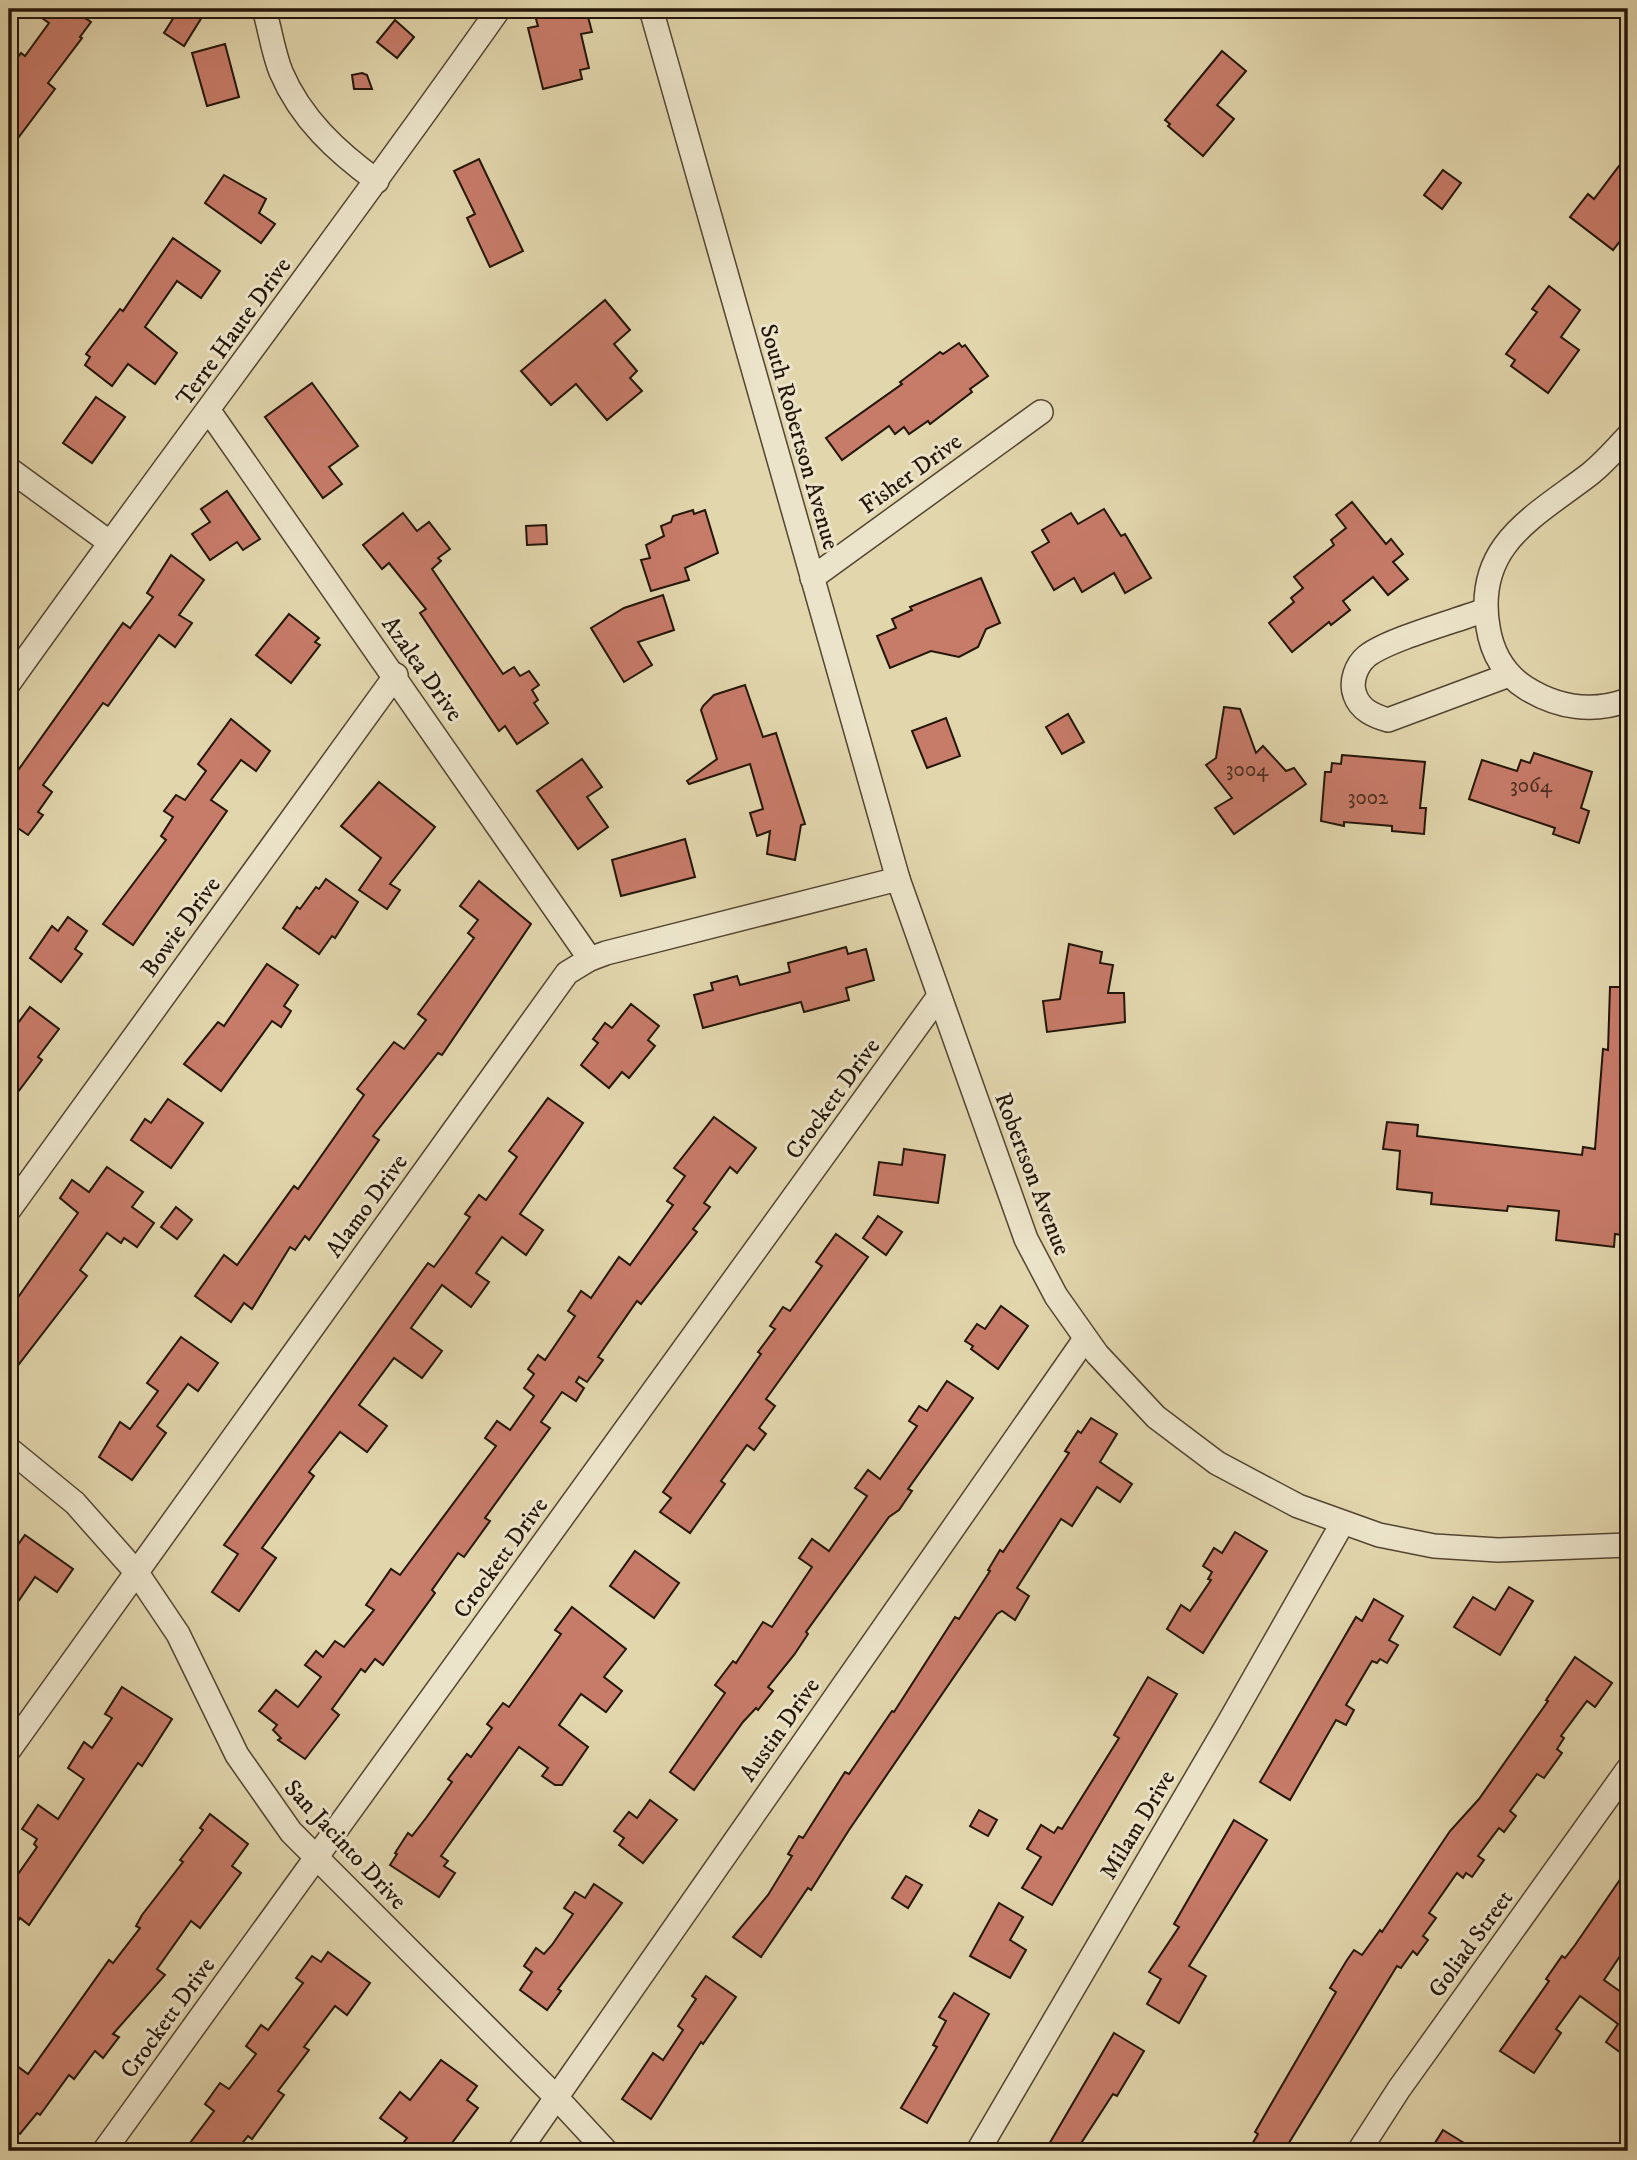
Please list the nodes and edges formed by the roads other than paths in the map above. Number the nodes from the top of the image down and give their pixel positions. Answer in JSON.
{"nodes":[{"id":1,"x":264,"y":9,"type":"edge"},
{"id":2,"x":499,"y":9,"type":"edge"},
{"id":3,"x":651,"y":9,"type":"edge"},
{"id":4,"x":377,"y":181,"type":"junction"},
{"id":5,"x":209,"y":411,"type":"junction"},
{"id":6,"x":1041,"y":412,"type":"dead end"},
{"id":7,"x":1628,"y":436,"type":"edge"},
{"id":8,"x":9,"y":469,"type":"edge"},
{"id":9,"x":109,"y":542,"type":"junction"},
{"id":10,"x":812,"y":578,"type":"junction"},
{"id":11,"x":1485,"y":610,"type":"junction"},
{"id":12,"x":396,"y":675,"type":"junction"},
{"id":13,"x":1510,"y":675,"type":"junction"},
{"id":14,"x":9,"y":683,"type":"edge"},
{"id":15,"x":1628,"y":700,"type":"edge"},
{"id":16,"x":898,"y":879,"type":"junction"},
{"id":17,"x":590,"y":959,"type":"junction"},
{"id":18,"x":939,"y":996,"type":"junction"},
{"id":19,"x":9,"y":1210,"type":"edge"},
{"id":20,"x":1085,"y":1339,"type":"junction"},
{"id":21,"x":9,"y":1449,"type":"edge"},
{"id":22,"x":1342,"y":1524,"type":"junction"},
{"id":23,"x":1628,"y":1545,"type":"edge"},
{"id":24,"x":137,"y":1573,"type":"junction"},
{"id":25,"x":9,"y":1750,"type":"edge"},
{"id":26,"x":1628,"y":1769,"type":"edge"},
{"id":27,"x":316,"y":1859,"type":"junction"},
{"id":28,"x":556,"y":2097,"type":"junction"},
{"id":29,"x":104,"y":2151,"type":"edge"},
{"id":30,"x":519,"y":2151,"type":"edge"},
{"id":31,"x":606,"y":2151,"type":"edge"},
{"id":32,"x":978,"y":2151,"type":"edge"},
{"id":33,"x":1359,"y":2151,"type":"edge"}],
"edges":[{"from":1,"to":4,"type":"street"},
{"from":2,"to":4,"type":"street","name":"Terre Haute Drive"},
{"from":3,"to":10,"type":"street","name":"South Robertson Avenue"},
{"from":4,"to":5,"type":"street","name":"Terre Haute Drive"},
{"from":5,"to":9,"type":"street","name":"Terre Haute Drive"},
{"from":5,"to":12,"type":"street","name":"Azalea Drive"},
{"from":6,"to":10,"type":"street","name":"Fisher Drive"},
{"from":7,"to":11,"type":"street"},
{"from":8,"to":9,"type":"street"},
{"from":9,"to":14,"type":"street","name":"Terre Haute Drive"},
{"from":10,"to":16,"type":"street","name":"South Robertson Avenue"},
{"from":11,"to":13,"type":"street"},
{"from":11,"to":13,"type":"street"},
{"from":12,"to":17,"type":"street","name":"Azalea Drive"},
{"from":12,"to":19,"type":"street","name":"Bowie Drive"},
{"from":13,"to":15,"type":"street"},
{"from":16,"to":17,"type":"street","name":"Alamo Drive"},
{"from":16,"to":18,"type":"street","name":"Robertson Avenue"},
{"from":17,"to":24,"type":"street","name":"Alamo Drive"},
{"from":18,"to":20,"type":"street","name":"Robertson Avenue"},
{"from":18,"to":27,"type":"street","name":"Crockett Drive"},
{"from":20,"to":22,"type":"street","name":"Robertson Avenue"},
{"from":20,"to":28,"type":"street","name":"Austin Drive"},
{"from":21,"to":24,"type":"street","name":"San Jacinto Drive"},
{"from":22,"to":23,"type":"street","name":"Robertson Avenue"},
{"from":22,"to":32,"type":"street","name":"Milam Drive"},
{"from":24,"to":25,"type":"street","name":"Alamo Drive"},
{"from":24,"to":27,"type":"street","name":"San Jacinto Drive"},
{"from":26,"to":33,"type":"street","name":"Goliad Street"},
{"from":27,"to":28,"type":"street","name":"San Jacinto Drive"},
{"from":27,"to":29,"type":"street","name":"Crockett Drive"},
{"from":28,"to":30,"type":"street","name":"Austin Drive"},
{"from":28,"to":31,"type":"street","name":"San Jacinto Drive"}]}
